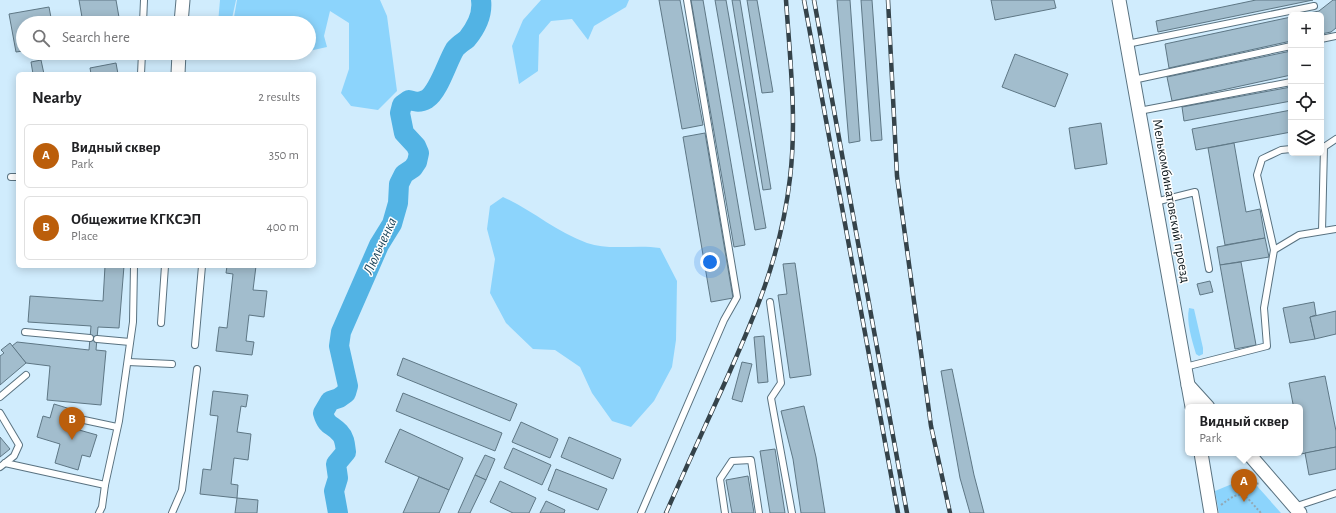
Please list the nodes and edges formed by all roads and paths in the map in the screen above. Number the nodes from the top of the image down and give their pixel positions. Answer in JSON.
{"nodes":[{"id":1,"x":144,"y":0,"type":"edge"},
{"id":2,"x":183,"y":0,"type":"edge"},
{"id":3,"x":686,"y":0,"type":"edge"},
{"id":4,"x":1119,"y":0,"type":"edge"},
{"id":5,"x":1314,"y":6,"type":"dead end"},
{"id":6,"x":143,"y":16,"type":"edge"},
{"id":7,"x":182,"y":16,"type":"edge"},
{"id":8,"x":1336,"y":36,"type":"edge"},
{"id":9,"x":1324,"y":38,"type":"edge"},
{"id":10,"x":1127,"y":44,"type":"junction"},
{"id":11,"x":1288,"y":47,"type":"edge"},
{"id":12,"x":142,"y":60,"type":"edge"},
{"id":13,"x":179,"y":60,"type":"edge"},
{"id":14,"x":141,"y":72,"type":"edge"},
{"id":15,"x":178,"y":72,"type":"edge"},
{"id":16,"x":1133,"y":80,"type":"junction"},
{"id":17,"x":1288,"y":83,"type":"edge"},
{"id":18,"x":1139,"y":111,"type":"junction"},
{"id":19,"x":1336,"y":139,"type":"edge"},
{"id":20,"x":1324,"y":146,"type":"edge"},
{"id":21,"x":1288,"y":150,"type":"edge"},
{"id":22,"x":1322,"y":156,"type":"edge"},
{"id":23,"x":11,"y":177,"type":"dead end"},
{"id":24,"x":16,"y":177,"type":"edge"},
{"id":25,"x":1155,"y":202,"type":"junction"},
{"id":26,"x":1336,"y":229,"type":"edge"},
{"id":27,"x":1322,"y":231,"type":"junction"},
{"id":28,"x":1274,"y":250,"type":"junction"},
{"id":29,"x":134,"y":268,"type":"edge"},
{"id":30,"x":165,"y":268,"type":"edge"},
{"id":31,"x":202,"y":268,"type":"edge"},
{"id":32,"x":1209,"y":269,"type":"dead end"},
{"id":33,"x":770,"y":302,"type":"dead end"},
{"id":34,"x":161,"y":323,"type":"dead end"},
{"id":35,"x":25,"y":332,"type":"dead end"},
{"id":36,"x":130,"y":342,"type":"junction"},
{"id":37,"x":195,"y":345,"type":"dead end"},
{"id":38,"x":128,"y":362,"type":"junction"},
{"id":39,"x":172,"y":364,"type":"dead end"},
{"id":40,"x":1185,"y":367,"type":"junction"},
{"id":41,"x":197,"y":369,"type":"dead end"},
{"id":42,"x":26,"y":375,"type":"dead end"},
{"id":43,"x":1188,"y":385,"type":"junction"},
{"id":44,"x":0,"y":397,"type":"edge"},
{"id":45,"x":1191,"y":404,"type":"edge"},
{"id":46,"x":1205,"y":404,"type":"edge"},
{"id":47,"x":0,"y":413,"type":"edge"},
{"id":48,"x":84,"y":420,"type":"dead end"},
{"id":49,"x":117,"y":428,"type":"junction"},
{"id":50,"x":1201,"y":456,"type":"edge"},
{"id":51,"x":1251,"y":456,"type":"edge"},
{"id":52,"x":3,"y":465,"type":"edge"},
{"id":53,"x":1271,"y":480,"type":"junction"},
{"id":54,"x":105,"y":484,"type":"junction"},
{"id":55,"x":1336,"y":493,"type":"edge"},
{"id":56,"x":1244,"y":495,"type":"junction"},
{"id":57,"x":1297,"y":510,"type":"edge"},
{"id":58,"x":99,"y":513,"type":"edge"},
{"id":59,"x":172,"y":513,"type":"edge"},
{"id":60,"x":641,"y":513,"type":"edge"},
{"id":61,"x":725,"y":513,"type":"edge"},
{"id":62,"x":759,"y":513,"type":"edge"},
{"id":63,"x":792,"y":513,"type":"edge"},
{"id":64,"x":1211,"y":513,"type":"edge"},
{"id":65,"x":1261,"y":513,"type":"edge"}],
"edges":[{"from":1,"to":6,"type":"lane"},
{"from":2,"to":7,"type":"street"},
{"from":3,"to":60,"type":"lane"},
{"from":4,"to":10,"type":"street","name":"Мелькомбинатовский проезд"},
{"from":5,"to":10,"type":"lane"},
{"from":8,"to":9,"type":"lane"},
{"from":10,"to":16,"type":"street","name":"Мелькомбинатовский проезд"},
{"from":11,"to":16,"type":"lane"},
{"from":12,"to":14,"type":"lane"},
{"from":13,"to":15,"type":"street"},
{"from":16,"to":18,"type":"street","name":"Мелькомбинатовский проезд"},
{"from":17,"to":18,"type":"lane"},
{"from":18,"to":25,"type":"street","name":"Мелькомбинатовский проезд"},
{"from":19,"to":20,"type":"lane"},
{"from":21,"to":28,"type":"lane"},
{"from":22,"to":27,"type":"lane"},
{"from":23,"to":24,"type":"lane"},
{"from":25,"to":32,"type":"lane"},
{"from":25,"to":40,"type":"street","name":"Мелькомбинатовский проезд"},
{"from":26,"to":27,"type":"lane"},
{"from":27,"to":28,"type":"lane"},
{"from":28,"to":40,"type":"lane"},
{"from":29,"to":36,"type":"lane"},
{"from":30,"to":34,"type":"lane"},
{"from":31,"to":37,"type":"lane"},
{"from":33,"to":63,"type":"lane"},
{"from":35,"to":36,"type":"lane"},
{"from":36,"to":38,"type":"lane"},
{"from":38,"to":39,"type":"lane"},
{"from":38,"to":49,"type":"lane"},
{"from":40,"to":43,"type":"street","name":"Мелькомбинатовский проезд"},
{"from":41,"to":59,"type":"lane"},
{"from":42,"to":44,"type":"lane"},
{"from":43,"to":45,"type":"street","name":"Мелькомбинатовский проезд"},
{"from":43,"to":46,"type":"street"},
{"from":47,"to":52,"type":"lane"},
{"from":48,"to":49,"type":"lane"},
{"from":49,"to":54,"type":"lane"},
{"from":50,"to":64,"type":"street"},
{"from":51,"to":53,"type":"street"},
{"from":52,"to":54,"type":"lane"},
{"from":53,"to":56,"type":"path"},
{"from":53,"to":57,"type":"street"},
{"from":54,"to":58,"type":"lane"},
{"from":55,"to":57,"type":"lane"},
{"from":56,"to":64,"type":"path"},
{"from":56,"to":65,"type":"path"},
{"from":61,"to":62,"type":"lane"}]}
